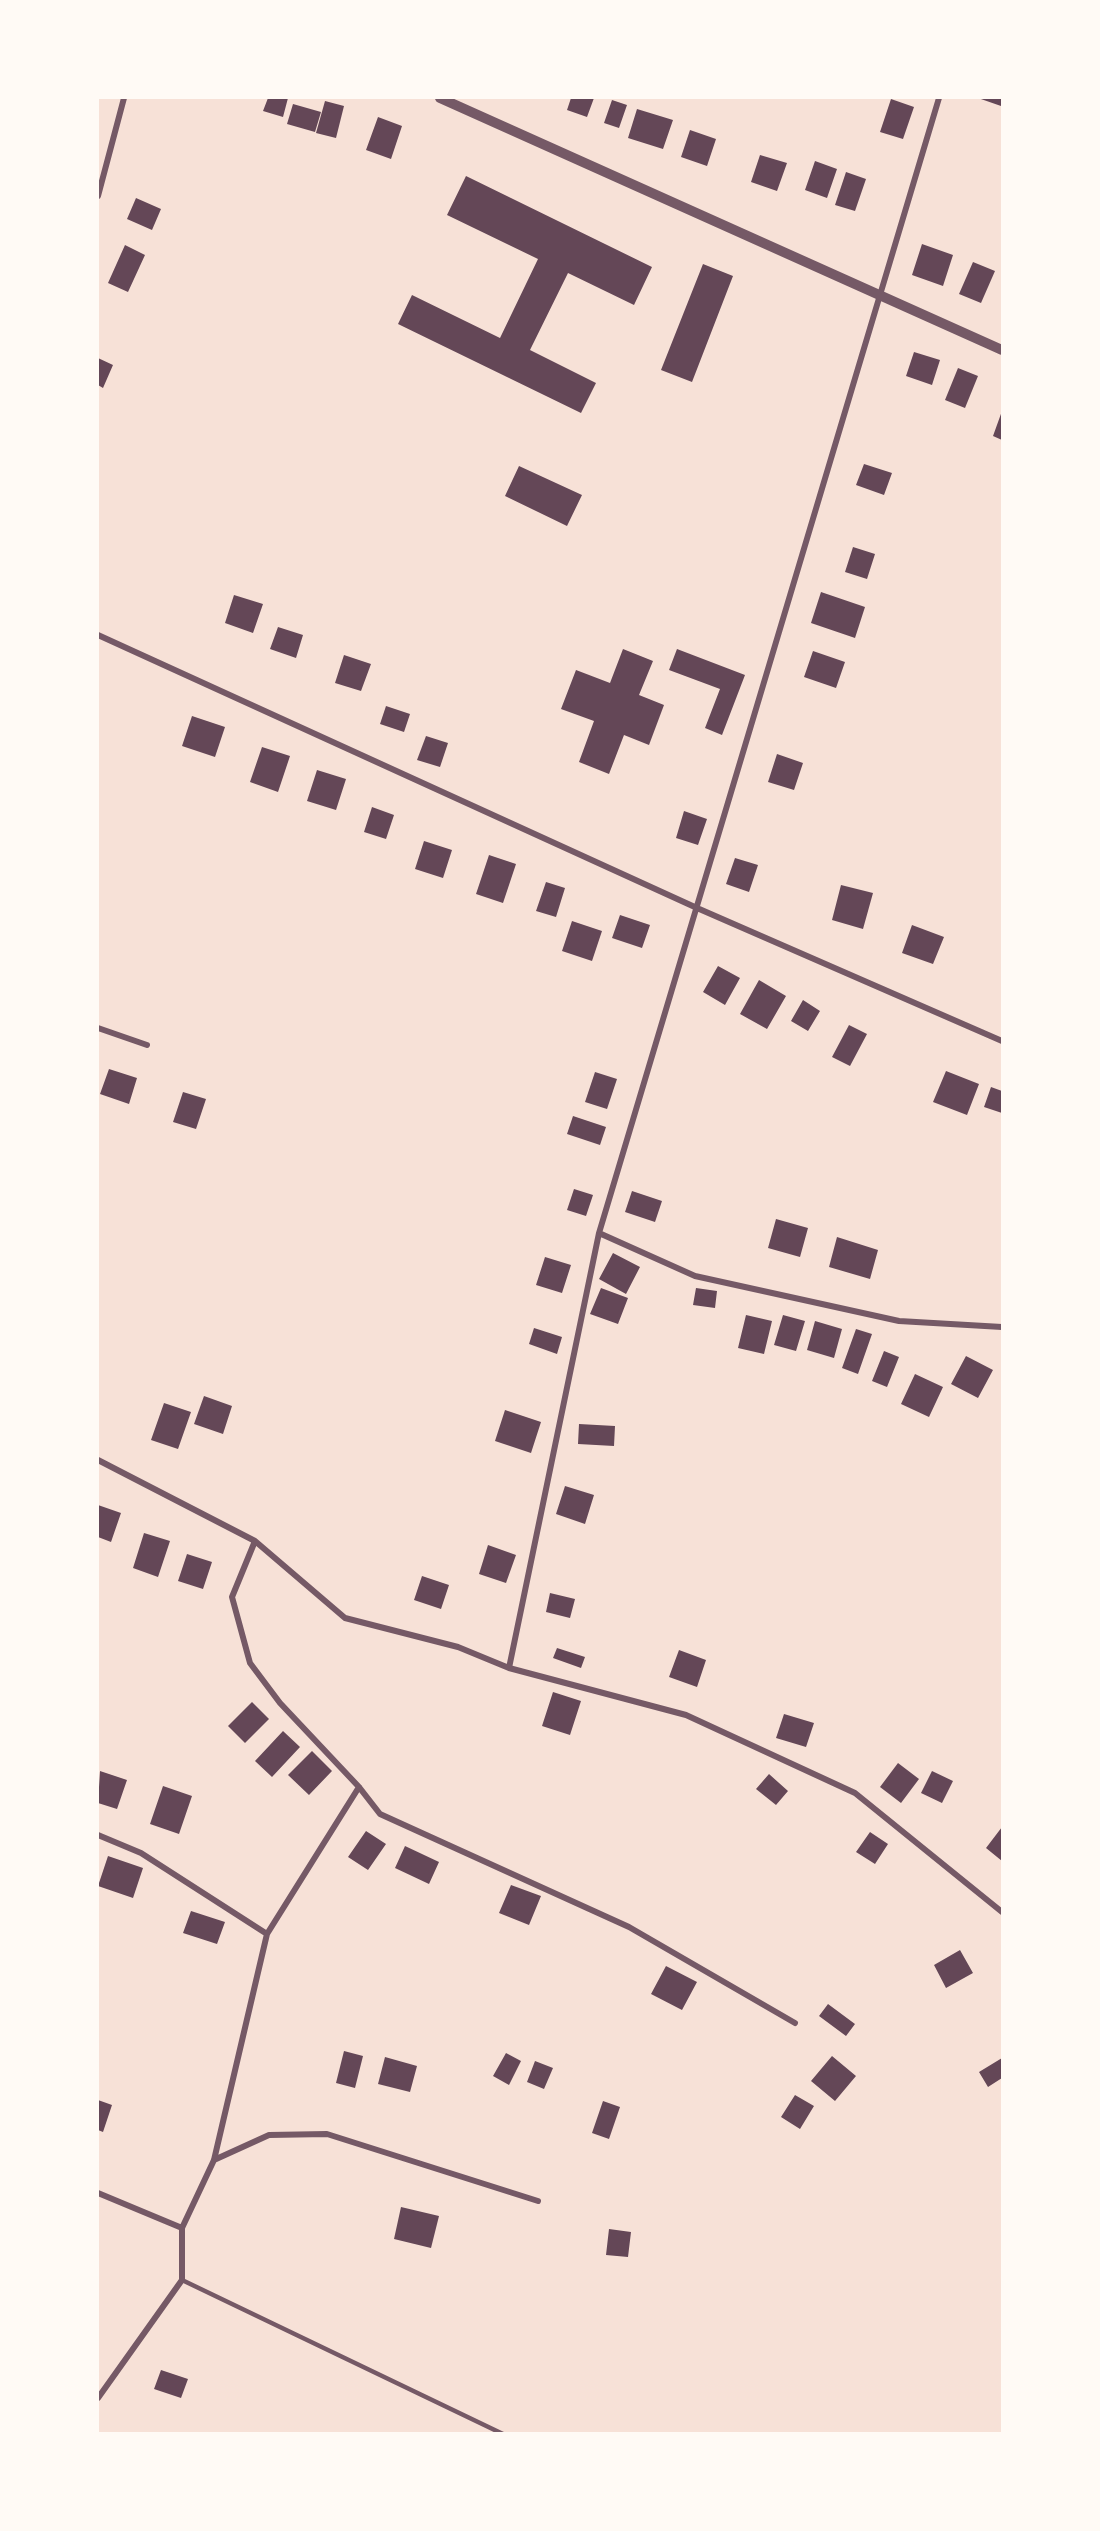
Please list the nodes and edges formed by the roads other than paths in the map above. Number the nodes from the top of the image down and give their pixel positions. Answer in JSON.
{"nodes":[{"id":1,"x":124,"y":98,"type":"edge"},
{"id":2,"x":440,"y":98,"type":"edge"},
{"id":3,"x":939,"y":98,"type":"edge"},
{"id":4,"x":98,"y":196,"type":"edge"},
{"id":5,"x":881,"y":295,"type":"junction"},
{"id":6,"x":1002,"y":350,"type":"edge"},
{"id":7,"x":98,"y":635,"type":"edge"},
{"id":8,"x":697,"y":908,"type":"junction"},
{"id":9,"x":98,"y":1028,"type":"edge"},
{"id":10,"x":1002,"y":1041,"type":"edge"},
{"id":11,"x":147,"y":1045,"type":"dead end"},
{"id":12,"x":599,"y":1233,"type":"junction"},
{"id":13,"x":1002,"y":1327,"type":"edge"},
{"id":14,"x":98,"y":1460,"type":"edge"},
{"id":15,"x":255,"y":1541,"type":"junction"},
{"id":16,"x":509,"y":1668,"type":"junction"},
{"id":17,"x":359,"y":1787,"type":"junction"},
{"id":18,"x":98,"y":1835,"type":"edge"},
{"id":19,"x":1002,"y":1912,"type":"edge"},
{"id":20,"x":267,"y":1934,"type":"junction"},
{"id":21,"x":795,"y":2023,"type":"dead end"},
{"id":22,"x":214,"y":2160,"type":"junction"},
{"id":23,"x":98,"y":2193,"type":"edge"},
{"id":24,"x":538,"y":2201,"type":"dead end"},
{"id":25,"x":182,"y":2228,"type":"junction"},
{"id":26,"x":182,"y":2280,"type":"junction"},
{"id":27,"x":98,"y":2398,"type":"edge"},
{"id":28,"x":503,"y":2433,"type":"edge"}],
"edges":[{"from":1,"to":4,"type":"street"},
{"from":2,"to":5,"type":"street"},
{"from":3,"to":5,"type":"street"},
{"from":5,"to":6,"type":"street"},
{"from":5,"to":8,"type":"street"},
{"from":7,"to":8,"type":"street"},
{"from":8,"to":10,"type":"street"},
{"from":8,"to":12,"type":"street"},
{"from":9,"to":11,"type":"street"},
{"from":12,"to":13,"type":"street"},
{"from":12,"to":16,"type":"street"},
{"from":14,"to":15,"type":"street"},
{"from":15,"to":16,"type":"street"},
{"from":15,"to":17,"type":"street"},
{"from":16,"to":19,"type":"street"},
{"from":17,"to":20,"type":"street"},
{"from":17,"to":21,"type":"street"},
{"from":18,"to":20,"type":"street"},
{"from":20,"to":22,"type":"street"},
{"from":22,"to":24,"type":"street"},
{"from":22,"to":25,"type":"street"},
{"from":23,"to":25,"type":"street"},
{"from":25,"to":26,"type":"street"},
{"from":26,"to":27,"type":"street"},
{"from":26,"to":28,"type":"lane"}]}
